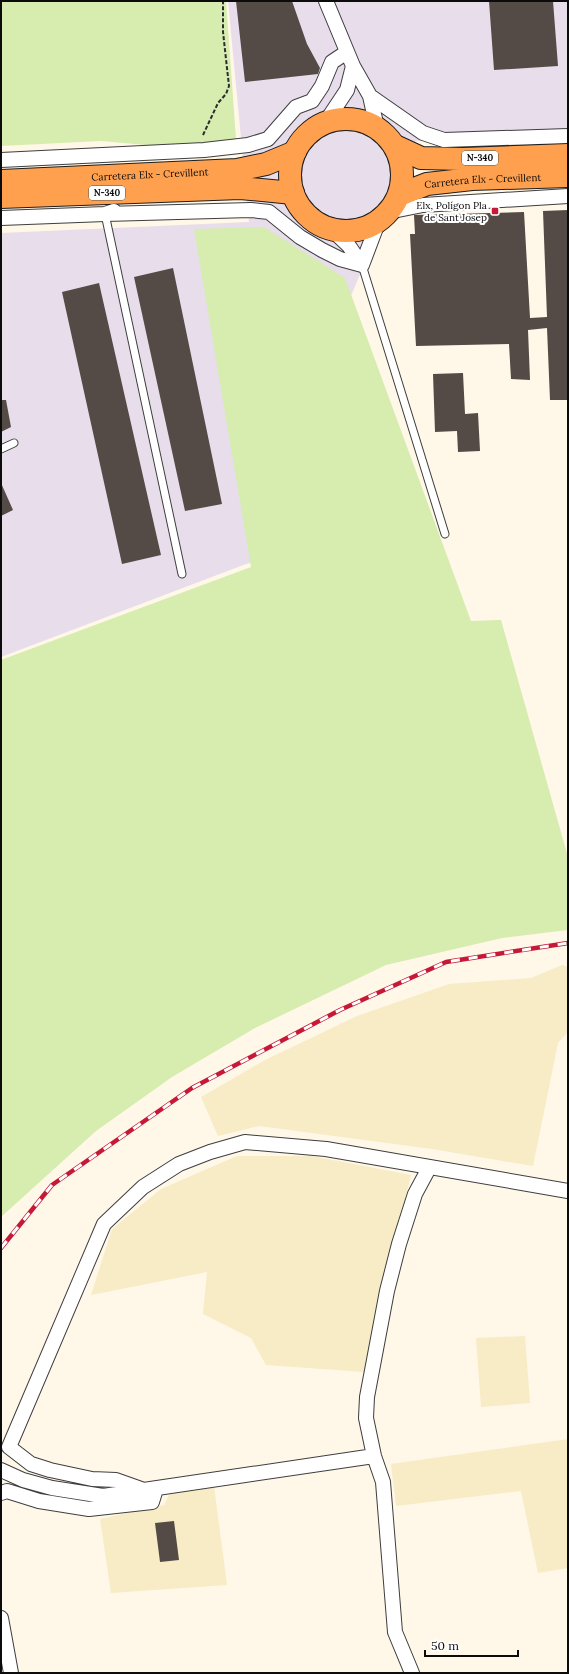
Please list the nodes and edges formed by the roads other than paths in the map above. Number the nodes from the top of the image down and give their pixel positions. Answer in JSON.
{"nodes":[{"id":1,"x":326,"y":1,"type":"edge"},
{"id":2,"x":347,"y":52,"type":"junction"},
{"id":3,"x":353,"y":66,"type":"junction"},
{"id":4,"x":370,"y":96,"type":"junction"},
{"id":5,"x":325,"y":123,"type":"junction"},
{"id":6,"x":377,"y":128,"type":"junction"},
{"id":7,"x":568,"y":136,"type":"edge"},
{"id":8,"x":395,"y":146,"type":"junction"},
{"id":9,"x":295,"y":152,"type":"junction"},
{"id":10,"x":568,"y":155,"type":"edge"},
{"id":11,"x":4,"y":160,"type":"edge"},
{"id":12,"x":127,"y":175,"type":"junction"},
{"id":13,"x":568,"y":176,"type":"edge"},
{"id":14,"x":1,"y":181,"type":"edge"},
{"id":15,"x":214,"y":189,"type":"junction"},
{"id":16,"x":293,"y":193,"type":"junction"},
{"id":17,"x":568,"y":196,"type":"edge"},
{"id":18,"x":1,"y":197,"type":"edge"},
{"id":19,"x":389,"y":209,"type":"junction"},
{"id":20,"x":105,"y":214,"type":"junction"},
{"id":21,"x":1,"y":218,"type":"edge"},
{"id":22,"x":330,"y":228,"type":"junction"},
{"id":23,"x":362,"y":264,"type":"junction"},
{"id":24,"x":14,"y":443,"type":"dead end"},
{"id":25,"x":1,"y":449,"type":"edge"},
{"id":26,"x":445,"y":534,"type":"dead end"},
{"id":27,"x":182,"y":574,"type":"dead end"},
{"id":28,"x":429,"y":1168,"type":"junction"},
{"id":29,"x":568,"y":1191,"type":"edge"},
{"id":30,"x":374,"y":1456,"type":"junction"},
{"id":31,"x":1,"y":1470,"type":"edge"},
{"id":32,"x":152,"y":1490,"type":"junction"},
{"id":33,"x":1,"y":1493,"type":"edge"},
{"id":34,"x":1,"y":1618,"type":"edge"},
{"id":35,"x":11,"y":1673,"type":"edge"},
{"id":36,"x":412,"y":1673,"type":"edge"}],
"edges":[{"from":1,"to":2,"type":"street"},
{"from":2,"to":3,"type":"street"},
{"from":2,"to":11,"type":"street"},
{"from":3,"to":4,"type":"street"},
{"from":3,"to":5,"type":"street"},
{"from":4,"to":6,"type":"street"},
{"from":4,"to":7,"type":"street"},
{"from":5,"to":6,"type":"highway","number":"N-340"},
{"from":5,"to":9,"type":"highway","number":"N-340"},
{"from":6,"to":8,"type":"highway","number":"N-340"},
{"from":8,"to":10,"type":"highway","name":"Carretera Elx - Crevillent","number":"N-340"},
{"from":8,"to":19,"type":"highway","number":"N-340"},
{"from":9,"to":12,"type":"highway","name":"Carretera Elx - Crevillent","number":"N-340"},
{"from":9,"to":16,"type":"highway","number":"N-340"},
{"from":11,"to":12,"type":"street"},
{"from":12,"to":14,"type":"highway","name":"Carretera Elx - Crevillent","number":"N-340"},
{"from":13,"to":19,"type":"highway","name":"Carretera Elx - Crevillent","number":"N-340"},
{"from":15,"to":16,"type":"highway","name":"Carretera Elx - Crevillent","number":"N-340"},
{"from":15,"to":18,"type":"highway","name":"Carretera Elx - Crevillent","number":"N-340"},
{"from":15,"to":20,"type":"street"},
{"from":16,"to":22,"type":"highway","number":"N-340"},
{"from":17,"to":19,"type":"street"},
{"from":19,"to":22,"type":"highway","number":"N-340"},
{"from":19,"to":23,"type":"street"},
{"from":20,"to":21,"type":"street"},
{"from":20,"to":23,"type":"street"},
{"from":20,"to":27,"type":"lane"},
{"from":22,"to":23,"type":"street"},
{"from":23,"to":26,"type":"lane"},
{"from":24,"to":25,"type":"lane"},
{"from":28,"to":29,"type":"street"},
{"from":28,"to":30,"type":"street"},
{"from":28,"to":32,"type":"street"},
{"from":30,"to":32,"type":"street"},
{"from":30,"to":36,"type":"street"},
{"from":31,"to":32,"type":"street"},
{"from":32,"to":33,"type":"street"},
{"from":34,"to":35,"type":"street"}]}
